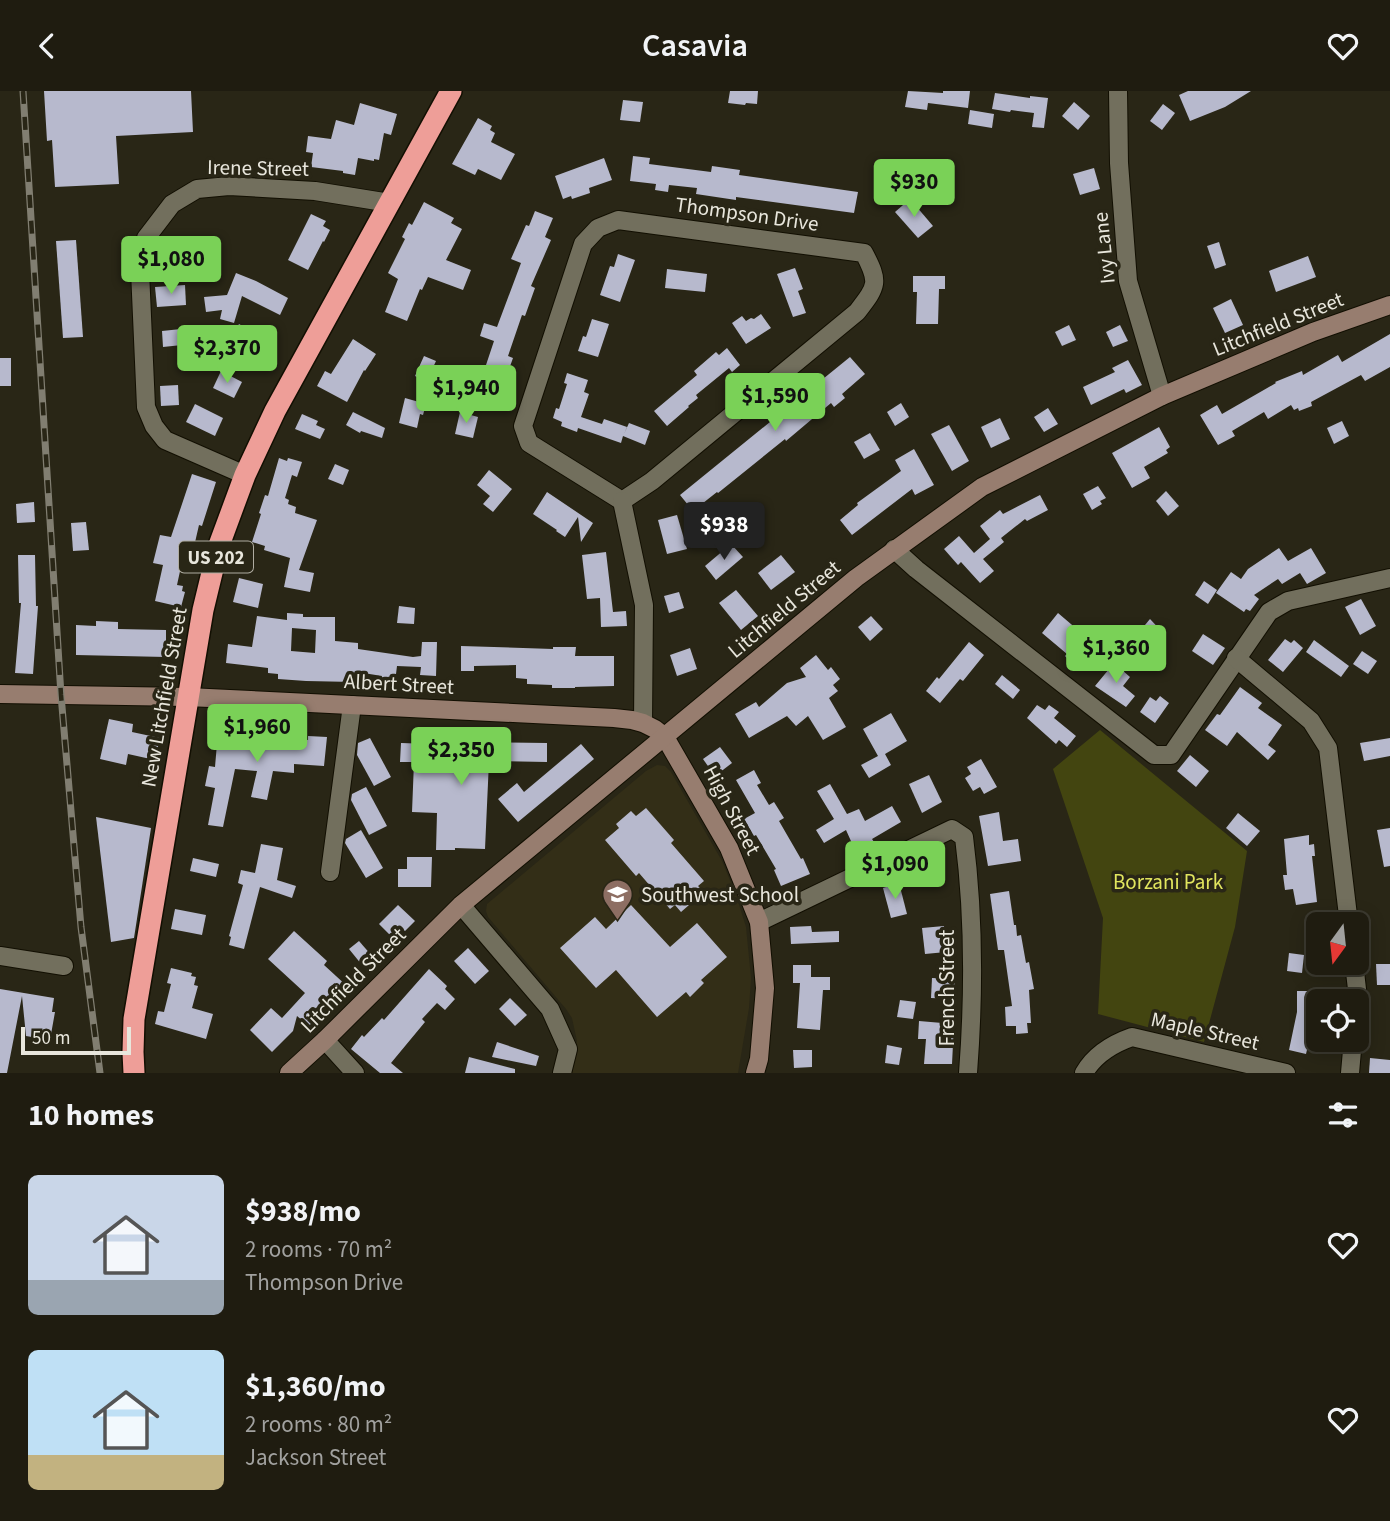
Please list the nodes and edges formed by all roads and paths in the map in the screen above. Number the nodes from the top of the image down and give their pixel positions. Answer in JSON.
{"nodes":[{"id":1,"x":451,"y":91,"type":"edge"},
{"id":2,"x":1118,"y":91,"type":"edge"},
{"id":3,"x":390,"y":203,"type":"junction"},
{"id":4,"x":1390,"y":305,"type":"edge"},
{"id":5,"x":1162,"y":396,"type":"junction"},
{"id":6,"x":245,"y":475,"type":"junction"},
{"id":7,"x":622,"y":501,"type":"junction"},
{"id":8,"x":894,"y":549,"type":"junction"},
{"id":9,"x":1390,"y":578,"type":"edge"},
{"id":10,"x":1236,"y":658,"type":"junction"},
{"id":11,"x":0,"y":694,"type":"edge"},
{"id":12,"x":188,"y":697,"type":"junction"},
{"id":13,"x":352,"y":705,"type":"junction"},
{"id":14,"x":643,"y":723,"type":"junction"},
{"id":15,"x":665,"y":737,"type":"junction"},
{"id":16,"x":330,"y":872,"type":"dead end"},
{"id":17,"x":461,"y":905,"type":"junction"},
{"id":18,"x":1348,"y":912,"type":"edge"},
{"id":19,"x":759,"y":922,"type":"junction"},
{"id":20,"x":0,"y":956,"type":"edge"},
{"id":21,"x":64,"y":965,"type":"dead end"},
{"id":22,"x":325,"y":1040,"type":"junction"},
{"id":23,"x":1352,"y":1052,"type":"edge"},
{"id":24,"x":134,"y":1073,"type":"edge"},
{"id":25,"x":289,"y":1073,"type":"edge"},
{"id":26,"x":355,"y":1073,"type":"edge"},
{"id":27,"x":562,"y":1073,"type":"edge"},
{"id":28,"x":755,"y":1073,"type":"edge"},
{"id":29,"x":968,"y":1073,"type":"edge"},
{"id":30,"x":1084,"y":1073,"type":"edge"},
{"id":31,"x":1286,"y":1073,"type":"edge"},
{"id":32,"x":1350,"y":1073,"type":"edge"}],
"edges":[{"from":1,"to":3,"type":"highway","name":"New Litchfield Street","number":"US 202"},
{"from":2,"to":5,"type":"street","name":"Ivy Lane"},
{"from":3,"to":6,"type":"highway","name":"New Litchfield Street","number":"US 202"},
{"from":3,"to":6,"type":"street","name":"Irene Street"},
{"from":4,"to":5,"type":"street","name":"Litchfield Street"},
{"from":5,"to":8,"type":"street","name":"Litchfield Street"},
{"from":6,"to":12,"type":"highway","name":"New Litchfield Street","number":"US 202"},
{"from":7,"to":7,"type":"street","name":"Thompson Drive"},
{"from":7,"to":14,"type":"street"},
{"from":8,"to":10,"type":"street"},
{"from":8,"to":15,"type":"street","name":"Litchfield Street"},
{"from":9,"to":10,"type":"street"},
{"from":10,"to":18,"type":"street"},
{"from":11,"to":12,"type":"street","name":"Albert Street"},
{"from":12,"to":13,"type":"street","name":"Albert Street"},
{"from":12,"to":24,"type":"highway","name":"New Litchfield Street","number":"US 202"},
{"from":13,"to":14,"type":"street","name":"Albert Street"},
{"from":13,"to":16,"type":"street"},
{"from":14,"to":15,"type":"street","name":"Albert Street"},
{"from":15,"to":17,"type":"street","name":"Litchfield Street"},
{"from":15,"to":19,"type":"street","name":"High Street"},
{"from":17,"to":22,"type":"street","name":"Litchfield Street"},
{"from":17,"to":27,"type":"street"},
{"from":19,"to":28,"type":"street","name":"High Street"},
{"from":19,"to":29,"type":"street","name":"French Street"},
{"from":20,"to":21,"type":"street"},
{"from":22,"to":25,"type":"street","name":"Litchfield Street"},
{"from":22,"to":26,"type":"street"},
{"from":23,"to":32,"type":"street"},
{"from":30,"to":31,"type":"street","name":"Maple Street"}]}
